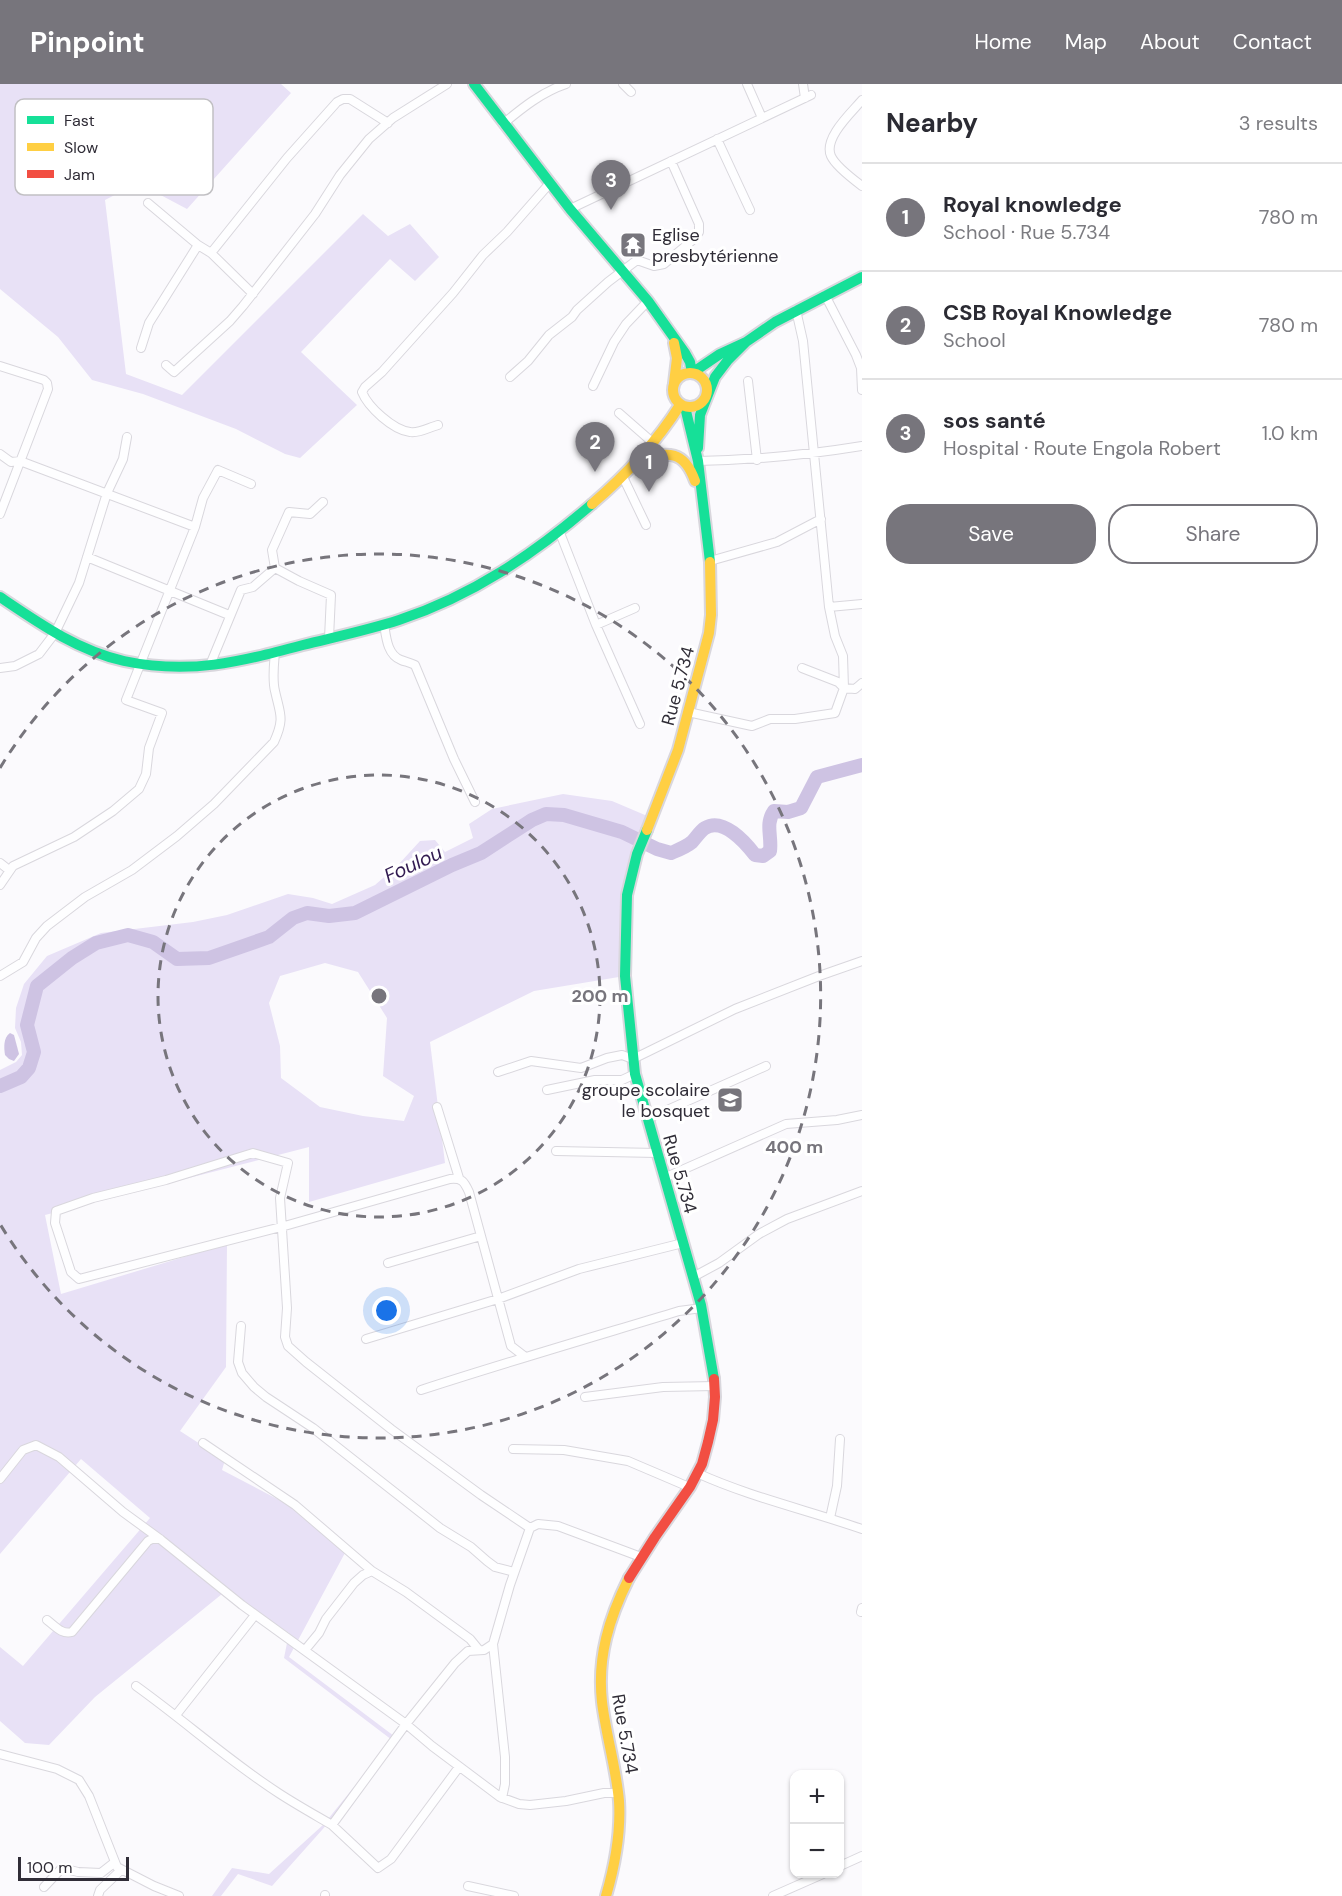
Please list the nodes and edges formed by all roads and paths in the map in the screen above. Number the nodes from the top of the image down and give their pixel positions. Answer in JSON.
{"nodes":[{"id":1,"x":447,"y":84,"type":"edge"},
{"id":2,"x":474,"y":84,"type":"edge"},
{"id":3,"x":566,"y":84,"type":"edge"},
{"id":4,"x":623,"y":84,"type":"edge"},
{"id":5,"x":747,"y":84,"type":"edge"},
{"id":6,"x":803,"y":84,"type":"edge"},
{"id":7,"x":631,"y":92,"type":"dead end"},
{"id":8,"x":862,"y":100,"type":"edge"},
{"id":9,"x":762,"y":118,"type":"junction"},
{"id":10,"x":388,"y":123,"type":"junction"},
{"id":11,"x":503,"y":124,"type":"junction"},
{"id":12,"x":717,"y":138,"type":"junction"},
{"id":13,"x":671,"y":161,"type":"junction"},
{"id":14,"x":550,"y":183,"type":"junction"},
{"id":15,"x":862,"y":186,"type":"edge"},
{"id":16,"x":148,"y":203,"type":"dead end"},
{"id":17,"x":570,"y":209,"type":"junction"},
{"id":18,"x":750,"y":210,"type":"dead end"},
{"id":19,"x":198,"y":245,"type":"junction"},
{"id":20,"x":211,"y":254,"type":"junction"},
{"id":21,"x":623,"y":270,"type":"junction"},
{"id":22,"x":862,"y":277,"type":"edge"},
{"id":23,"x":254,"y":294,"type":"junction"},
{"id":24,"x":825,"y":295,"type":"junction"},
{"id":25,"x":648,"y":301,"type":"junction"},
{"id":26,"x":796,"y":310,"type":"junction"},
{"id":27,"x":670,"y":331,"type":"junction"},
{"id":28,"x":746,"y":342,"type":"junction"},
{"id":29,"x":141,"y":348,"type":"dead end"},
{"id":30,"x":166,"y":365,"type":"dead end"},
{"id":31,"x":0,"y":366,"type":"edge"},
{"id":32,"x":692,"y":373,"type":"junction"},
{"id":33,"x":510,"y":377,"type":"dead end"},
{"id":34,"x":748,"y":381,"type":"dead end"},
{"id":35,"x":593,"y":386,"type":"dead end"},
{"id":36,"x":862,"y":390,"type":"edge"},
{"id":37,"x":678,"y":398,"type":"junction"},
{"id":38,"x":706,"y":398,"type":"junction"},
{"id":39,"x":619,"y":413,"type":"dead end"},
{"id":40,"x":438,"y":425,"type":"dead end"},
{"id":41,"x":128,"y":437,"type":"dead end"},
{"id":42,"x":651,"y":441,"type":"junction"},
{"id":43,"x":862,"y":446,"type":"edge"},
{"id":44,"x":0,"y":453,"type":"edge"},
{"id":45,"x":813,"y":454,"type":"junction"},
{"id":46,"x":642,"y":456,"type":"junction"},
{"id":47,"x":757,"y":460,"type":"junction"},
{"id":48,"x":20,"y":461,"type":"junction"},
{"id":49,"x":698,"y":462,"type":"junction"},
{"id":50,"x":623,"y":477,"type":"junction"},
{"id":51,"x":251,"y":484,"type":"dead end"},
{"id":52,"x":107,"y":493,"type":"junction"},
{"id":53,"x":323,"y":502,"type":"dead end"},
{"id":54,"x":0,"y":514,"type":"edge"},
{"id":55,"x":704,"y":517,"type":"junction"},
{"id":56,"x":821,"y":519,"type":"junction"},
{"id":57,"x":646,"y":525,"type":"dead end"},
{"id":58,"x":195,"y":527,"type":"junction"},
{"id":59,"x":560,"y":533,"type":"junction"},
{"id":60,"x":87,"y":557,"type":"junction"},
{"id":61,"x":710,"y":561,"type":"junction"},
{"id":62,"x":275,"y":568,"type":"junction"},
{"id":63,"x":170,"y":591,"type":"junction"},
{"id":64,"x":0,"y":597,"type":"edge"},
{"id":65,"x":862,"y":604,"type":"edge"},
{"id":66,"x":829,"y":607,"type":"junction"},
{"id":67,"x":634,"y":608,"type":"dead end"},
{"id":68,"x":229,"y":615,"type":"junction"},
{"id":69,"x":384,"y":624,"type":"junction"},
{"id":70,"x":596,"y":625,"type":"junction"},
{"id":71,"x":55,"y":633,"type":"junction"},
{"id":72,"x":329,"y":638,"type":"junction"},
{"id":73,"x":275,"y":652,"type":"junction"},
{"id":74,"x":141,"y":663,"type":"junction"},
{"id":75,"x":210,"y":665,"type":"junction"},
{"id":76,"x":0,"y":668,"type":"edge"},
{"id":77,"x":802,"y":668,"type":"dead end"},
{"id":78,"x":862,"y":683,"type":"edge"},
{"id":79,"x":844,"y":688,"type":"junction"},
{"id":80,"x":688,"y":712,"type":"junction"},
{"id":81,"x":640,"y":724,"type":"dead end"},
{"id":82,"x":475,"y":802,"type":"dead end"},
{"id":83,"x":0,"y":863,"type":"edge"},
{"id":84,"x":9,"y":870,"type":"junction"},
{"id":85,"x":0,"y":885,"type":"edge"},
{"id":86,"x":862,"y":961,"type":"edge"},
{"id":87,"x":0,"y":976,"type":"edge"},
{"id":88,"x":633,"y":1059,"type":"junction"},
{"id":89,"x":766,"y":1066,"type":"dead end"},
{"id":90,"x":498,"y":1072,"type":"dead end"},
{"id":91,"x":635,"y":1074,"type":"junction"},
{"id":92,"x":546,"y":1090,"type":"dead end"},
{"id":93,"x":437,"y":1107,"type":"dead end"},
{"id":94,"x":862,"y":1115,"type":"edge"},
{"id":95,"x":647,"y":1119,"type":"junction"},
{"id":96,"x":556,"y":1151,"type":"dead end"},
{"id":97,"x":657,"y":1153,"type":"junction"},
{"id":98,"x":459,"y":1178,"type":"junction"},
{"id":99,"x":664,"y":1178,"type":"junction"},
{"id":100,"x":862,"y":1191,"type":"edge"},
{"id":101,"x":281,"y":1227,"type":"junction"},
{"id":102,"x":482,"y":1236,"type":"junction"},
{"id":103,"x":683,"y":1243,"type":"junction"},
{"id":104,"x":388,"y":1263,"type":"dead end"},
{"id":105,"x":693,"y":1277,"type":"junction"},
{"id":106,"x":498,"y":1299,"type":"junction"},
{"id":107,"x":702,"y":1308,"type":"junction"},
{"id":108,"x":241,"y":1326,"type":"dead end"},
{"id":109,"x":366,"y":1339,"type":"dead end"},
{"id":110,"x":524,"y":1356,"type":"junction"},
{"id":111,"x":715,"y":1386,"type":"junction"},
{"id":112,"x":421,"y":1390,"type":"dead end"},
{"id":113,"x":585,"y":1397,"type":"dead end"},
{"id":114,"x":840,"y":1439,"type":"dead end"},
{"id":115,"x":203,"y":1443,"type":"dead end"},
{"id":116,"x":513,"y":1449,"type":"dead end"},
{"id":117,"x":698,"y":1473,"type":"junction"},
{"id":118,"x":0,"y":1479,"type":"edge"},
{"id":119,"x":689,"y":1487,"type":"junction"},
{"id":120,"x":830,"y":1518,"type":"junction"},
{"id":121,"x":530,"y":1528,"type":"junction"},
{"id":122,"x":862,"y":1529,"type":"edge"},
{"id":123,"x":160,"y":1539,"type":"junction"},
{"id":124,"x":641,"y":1557,"type":"junction"},
{"id":125,"x":372,"y":1571,"type":"junction"},
{"id":126,"x":514,"y":1572,"type":"junction"},
{"id":127,"x":255,"y":1615,"type":"junction"},
{"id":128,"x":47,"y":1620,"type":"dead end"},
{"id":129,"x":493,"y":1644,"type":"junction"},
{"id":130,"x":305,"y":1650,"type":"junction"},
{"id":131,"x":479,"y":1650,"type":"junction"},
{"id":132,"x":136,"y":1686,"type":"dead end"},
{"id":133,"x":176,"y":1714,"type":"junction"},
{"id":134,"x":406,"y":1724,"type":"junction"},
{"id":135,"x":0,"y":1754,"type":"edge"},
{"id":136,"x":459,"y":1767,"type":"junction"},
{"id":137,"x":618,"y":1793,"type":"junction"},
{"id":138,"x":502,"y":1798,"type":"junction"},
{"id":139,"x":332,"y":1825,"type":"junction"},
{"id":140,"x":862,"y":1856,"type":"edge"},
{"id":141,"x":115,"y":1862,"type":"junction"},
{"id":142,"x":844,"y":1864,"type":"edge"},
{"id":143,"x":121,"y":1870,"type":"junction"},
{"id":144,"x":814,"y":1878,"type":"edge"},
{"id":145,"x":468,"y":1886,"type":"dead end"},
{"id":146,"x":44,"y":1887,"type":"dead end"},
{"id":147,"x":98,"y":1896,"type":"edge"},
{"id":148,"x":179,"y":1896,"type":"edge"},
{"id":149,"x":514,"y":1896,"type":"edge"},
{"id":150,"x":606,"y":1896,"type":"edge"},
{"id":151,"x":773,"y":1896,"type":"edge"}],
"edges":[{"from":1,"to":10,"type":"street"},
{"from":2,"to":11,"type":"street"},
{"from":3,"to":11,"type":"street"},
{"from":4,"to":7,"type":"street"},
{"from":5,"to":9,"type":"street"},
{"from":6,"to":9,"type":"street"},
{"from":8,"to":15,"type":"street"},
{"from":9,"to":12,"type":"street"},
{"from":10,"to":20,"type":"street"},
{"from":10,"to":23,"type":"street"},
{"from":11,"to":14,"type":"street"},
{"from":12,"to":13,"type":"street"},
{"from":12,"to":18,"type":"street"},
{"from":13,"to":17,"type":"street"},
{"from":13,"to":21,"type":"street"},
{"from":14,"to":17,"type":"street"},
{"from":14,"to":40,"type":"street"},
{"from":16,"to":19,"type":"street"},
{"from":17,"to":21,"type":"street"},
{"from":19,"to":20,"type":"street"},
{"from":19,"to":29,"type":"street"},
{"from":20,"to":23,"type":"street"},
{"from":21,"to":25,"type":"street"},
{"from":21,"to":33,"type":"street"},
{"from":22,"to":24,"type":"street"},
{"from":23,"to":30,"type":"street"},
{"from":24,"to":26,"type":"street"},
{"from":24,"to":36,"type":"street"},
{"from":25,"to":27,"type":"street"},
{"from":25,"to":35,"type":"street"},
{"from":26,"to":28,"type":"street"},
{"from":26,"to":45,"type":"street"},
{"from":27,"to":32,"type":"street"},
{"from":27,"to":37,"type":"street"},
{"from":28,"to":32,"type":"street"},
{"from":28,"to":38,"type":"street"},
{"from":31,"to":48,"type":"street"},
{"from":32,"to":37,"type":"street"},
{"from":32,"to":38,"type":"street"},
{"from":34,"to":47,"type":"street"},
{"from":37,"to":38,"type":"street"},
{"from":37,"to":42,"type":"street"},
{"from":37,"to":46,"type":"street"},
{"from":37,"to":49,"type":"street","name":"Rue 5.734"},
{"from":38,"to":49,"type":"street"},
{"from":39,"to":42,"type":"street"},
{"from":41,"to":52,"type":"street"},
{"from":42,"to":46,"type":"street"},
{"from":43,"to":45,"type":"street"},
{"from":44,"to":48,"type":"street"},
{"from":45,"to":47,"type":"street"},
{"from":45,"to":56,"type":"street"},
{"from":46,"to":50,"type":"street"},
{"from":46,"to":55,"type":"street"},
{"from":47,"to":49,"type":"street"},
{"from":48,"to":52,"type":"street"},
{"from":48,"to":54,"type":"street"},
{"from":49,"to":55,"type":"street","name":"Rue 5.734"},
{"from":50,"to":57,"type":"street"},
{"from":50,"to":59,"type":"street"},
{"from":51,"to":58,"type":"street"},
{"from":52,"to":58,"type":"street"},
{"from":52,"to":60,"type":"street"},
{"from":53,"to":62,"type":"street"},
{"from":55,"to":61,"type":"street","name":"Rue 5.734"},
{"from":56,"to":61,"type":"street"},
{"from":56,"to":66,"type":"street"},
{"from":58,"to":63,"type":"street"},
{"from":59,"to":69,"type":"street"},
{"from":59,"to":70,"type":"street"},
{"from":60,"to":63,"type":"street"},
{"from":60,"to":71,"type":"street"},
{"from":61,"to":80,"type":"street","name":"Rue 5.734"},
{"from":62,"to":68,"type":"street"},
{"from":62,"to":72,"type":"street"},
{"from":63,"to":68,"type":"street"},
{"from":63,"to":74,"type":"street"},
{"from":64,"to":71,"type":"street"},
{"from":65,"to":66,"type":"street"},
{"from":66,"to":79,"type":"street"},
{"from":67,"to":70,"type":"street"},
{"from":68,"to":75,"type":"street"},
{"from":69,"to":72,"type":"street"},
{"from":69,"to":82,"type":"street"},
{"from":70,"to":81,"type":"street"},
{"from":71,"to":74,"type":"street"},
{"from":71,"to":76,"type":"street"},
{"from":72,"to":73,"type":"street"},
{"from":73,"to":75,"type":"street"},
{"from":73,"to":87,"type":"street"},
{"from":74,"to":75,"type":"street"},
{"from":74,"to":84,"type":"street"},
{"from":77,"to":79,"type":"street"},
{"from":78,"to":79,"type":"street"},
{"from":79,"to":80,"type":"street"},
{"from":80,"to":88,"type":"street","name":"Rue 5.734"},
{"from":83,"to":84,"type":"street"},
{"from":84,"to":85,"type":"street"},
{"from":86,"to":88,"type":"street"},
{"from":88,"to":90,"type":"street"},
{"from":88,"to":91,"type":"street","name":"Rue 5.734"},
{"from":89,"to":95,"type":"street"},
{"from":91,"to":92,"type":"street"},
{"from":91,"to":95,"type":"street","name":"Rue 5.734"},
{"from":93,"to":98,"type":"street"},
{"from":94,"to":99,"type":"street"},
{"from":95,"to":97,"type":"street","name":"Rue 5.734"},
{"from":96,"to":97,"type":"street"},
{"from":97,"to":99,"type":"street","name":"Rue 5.734"},
{"from":98,"to":101,"type":"street"},
{"from":98,"to":102,"type":"street"},
{"from":99,"to":103,"type":"street","name":"Rue 5.734"},
{"from":100,"to":105,"type":"street"},
{"from":101,"to":101,"type":"street"},
{"from":101,"to":121,"type":"street"},
{"from":102,"to":104,"type":"street"},
{"from":102,"to":106,"type":"street"},
{"from":103,"to":105,"type":"street","name":"Rue 5.734"},
{"from":103,"to":106,"type":"street"},
{"from":105,"to":107,"type":"street","name":"Rue 5.734"},
{"from":106,"to":109,"type":"street"},
{"from":106,"to":110,"type":"street"},
{"from":107,"to":110,"type":"street"},
{"from":107,"to":111,"type":"street","name":"Rue 5.734"},
{"from":108,"to":126,"type":"street"},
{"from":110,"to":112,"type":"street"},
{"from":111,"to":113,"type":"street"},
{"from":111,"to":117,"type":"street","name":"Rue 5.734"},
{"from":114,"to":120,"type":"street"},
{"from":115,"to":125,"type":"street"},
{"from":116,"to":119,"type":"street"},
{"from":117,"to":119,"type":"street","name":"Rue 5.734"},
{"from":117,"to":120,"type":"street"},
{"from":118,"to":123,"type":"street"},
{"from":119,"to":124,"type":"street","name":"Rue 5.734"},
{"from":120,"to":122,"type":"street"},
{"from":121,"to":124,"type":"street"},
{"from":121,"to":126,"type":"street"},
{"from":123,"to":127,"type":"street"},
{"from":123,"to":128,"type":"street"},
{"from":124,"to":137,"type":"street","name":"Rue 5.734"},
{"from":125,"to":130,"type":"street"},
{"from":125,"to":131,"type":"street"},
{"from":126,"to":129,"type":"street"},
{"from":127,"to":130,"type":"street"},
{"from":127,"to":133,"type":"street"},
{"from":129,"to":131,"type":"street"},
{"from":129,"to":138,"type":"street"},
{"from":130,"to":134,"type":"street"},
{"from":131,"to":134,"type":"street"},
{"from":132,"to":133,"type":"street"},
{"from":133,"to":139,"type":"street"},
{"from":134,"to":136,"type":"street"},
{"from":134,"to":139,"type":"street"},
{"from":135,"to":141,"type":"street"},
{"from":136,"to":138,"type":"street"},
{"from":136,"to":139,"type":"street"},
{"from":137,"to":138,"type":"street"},
{"from":137,"to":150,"type":"street","name":"Rue 5.734"},
{"from":140,"to":142,"type":"street"},
{"from":141,"to":143,"type":"street"},
{"from":141,"to":146,"type":"street"},
{"from":143,"to":147,"type":"street"},
{"from":143,"to":148,"type":"street"},
{"from":144,"to":151,"type":"street"},
{"from":145,"to":149,"type":"street"}]}
